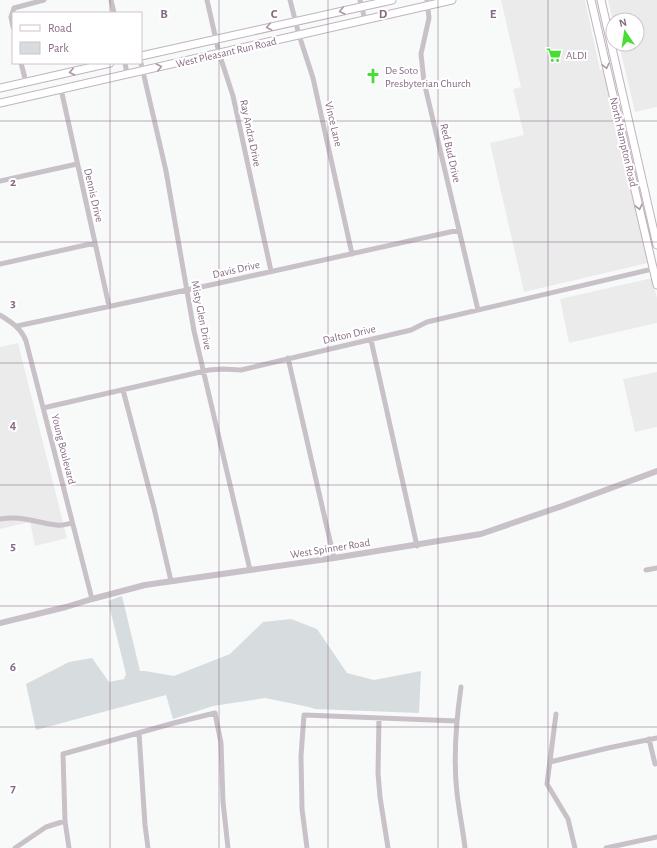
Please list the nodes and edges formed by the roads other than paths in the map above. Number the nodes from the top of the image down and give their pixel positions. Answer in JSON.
{"nodes":[{"id":1,"x":44,"y":0,"type":"edge"},
{"id":2,"x":111,"y":0,"type":"edge"},
{"id":3,"x":207,"y":0,"type":"edge"},
{"id":4,"x":290,"y":0,"type":"edge"},
{"id":5,"x":392,"y":0,"type":"edge"},
{"id":6,"x":452,"y":0,"type":"edge"},
{"id":7,"x":591,"y":0,"type":"edge"},
{"id":8,"x":601,"y":0,"type":"edge"},
{"id":9,"x":361,"y":3,"type":"edge"},
{"id":10,"x":427,"y":3,"type":"edge"},
{"id":11,"x":13,"y":12,"type":"edge"},
{"id":12,"x":114,"y":12,"type":"edge"},
{"id":13,"x":605,"y":18,"type":"edge"},
{"id":14,"x":365,"y":20,"type":"junction"},
{"id":15,"x":296,"y":22,"type":"junction"},
{"id":16,"x":299,"y":35,"type":"junction"},
{"id":17,"x":605,"y":38,"type":"edge"},
{"id":18,"x":216,"y":39,"type":"junction"},
{"id":19,"x":600,"y":40,"type":"junction"},
{"id":20,"x":613,"y":52,"type":"edge"},
{"id":21,"x":219,"y":53,"type":"junction"},
{"id":22,"x":142,"y":56,"type":"edge"},
{"id":23,"x":21,"y":64,"type":"edge"},
{"id":24,"x":106,"y":64,"type":"edge"},
{"id":25,"x":125,"y":64,"type":"edge"},
{"id":26,"x":142,"y":67,"type":"edge"},
{"id":27,"x":127,"y":74,"type":"junction"},
{"id":28,"x":26,"y":82,"type":"junction"},
{"id":29,"x":0,"y":88,"type":"edge"},
{"id":30,"x":61,"y":89,"type":"junction"},
{"id":31,"x":0,"y":103,"type":"edge"},
{"id":32,"x":627,"y":113,"type":"junction"},
{"id":33,"x":617,"y":115,"type":"junction"},
{"id":34,"x":77,"y":164,"type":"junction"},
{"id":35,"x":0,"y":181,"type":"edge"},
{"id":36,"x":459,"y":230,"type":"junction"},
{"id":37,"x":95,"y":243,"type":"junction"},
{"id":38,"x":657,"y":245,"type":"edge"},
{"id":39,"x":352,"y":254,"type":"junction"},
{"id":40,"x":0,"y":264,"type":"edge"},
{"id":41,"x":655,"y":268,"type":"edge"},
{"id":42,"x":271,"y":271,"type":"junction"},
{"id":43,"x":657,"y":285,"type":"edge"},
{"id":44,"x":186,"y":290,"type":"junction"},
{"id":45,"x":108,"y":306,"type":"junction"},
{"id":46,"x":478,"y":310,"type":"junction"},
{"id":47,"x":0,"y":315,"type":"edge"},
{"id":48,"x":17,"y":326,"type":"junction"},
{"id":49,"x":371,"y":340,"type":"junction"},
{"id":50,"x":288,"y":358,"type":"junction"},
{"id":51,"x":204,"y":372,"type":"junction"},
{"id":52,"x":123,"y":390,"type":"junction"},
{"id":53,"x":44,"y":408,"type":"junction"},
{"id":54,"x":657,"y":471,"type":"edge"},
{"id":55,"x":0,"y":519,"type":"edge"},
{"id":56,"x":72,"y":523,"type":"junction"},
{"id":57,"x":417,"y":546,"type":"junction"},
{"id":58,"x":334,"y":558,"type":"junction"},
{"id":59,"x":657,"y":568,"type":"edge"},
{"id":60,"x":250,"y":570,"type":"junction"},
{"id":61,"x":657,"y":572,"type":"edge"},
{"id":62,"x":171,"y":581,"type":"junction"},
{"id":63,"x":92,"y":599,"type":"junction"},
{"id":64,"x":0,"y":623,"type":"edge"},
{"id":65,"x":461,"y":687,"type":"dead end"},
{"id":66,"x":556,"y":714,"type":"dead end"},
{"id":67,"x":379,"y":718,"type":"junction"},
{"id":68,"x":457,"y":721,"type":"junction"},
{"id":69,"x":139,"y":733,"type":"junction"},
{"id":70,"x":657,"y":738,"type":"edge"},
{"id":71,"x":649,"y":739,"type":"junction"},
{"id":72,"x":550,"y":762,"type":"junction"},
{"id":73,"x":655,"y":764,"type":"dead end"},
{"id":74,"x":65,"y":821,"type":"junction"},
{"id":75,"x":657,"y":837,"type":"edge"},
{"id":76,"x":15,"y":848,"type":"edge"},
{"id":77,"x":69,"y":848,"type":"edge"},
{"id":78,"x":148,"y":848,"type":"edge"},
{"id":79,"x":228,"y":848,"type":"edge"},
{"id":80,"x":307,"y":848,"type":"edge"},
{"id":81,"x":388,"y":848,"type":"edge"},
{"id":82,"x":465,"y":848,"type":"edge"},
{"id":83,"x":575,"y":848,"type":"edge"},
{"id":84,"x":606,"y":848,"type":"edge"}],
"edges":[{"from":1,"to":11,"type":"street"},
{"from":2,"to":12,"type":"street"},
{"from":3,"to":18,"type":"street","name":"Ray Andra Drive"},
{"from":4,"to":15,"type":"street","name":"Vince Lane"},
{"from":5,"to":9,"type":"main road","name":"West Pleasant Run Road"},
{"from":6,"to":10,"type":"main road","name":"West Pleasant Run Road"},
{"from":7,"to":19,"type":"main road","name":"North Hampton Road"},
{"from":8,"to":13,"type":"main road","name":"North Hampton Road"},
{"from":9,"to":14,"type":"street"},
{"from":9,"to":15,"type":"main road","name":"West Pleasant Run Road","one_way":true},
{"from":10,"to":14,"type":"main road","name":"West Pleasant Run Road"},
{"from":10,"to":36,"type":"street","name":"Red Bud Drive"},
{"from":14,"to":16,"type":"main road","name":"West Pleasant Run Road"},
{"from":15,"to":16,"type":"street","name":"Vince Lane"},
{"from":15,"to":18,"type":"main road","name":"West Pleasant Run Road","one_way":true},
{"from":16,"to":21,"type":"main road","name":"West Pleasant Run Road"},
{"from":16,"to":39,"type":"street","name":"Vince Lane"},
{"from":17,"to":19,"type":"main road"},
{"from":18,"to":21,"type":"street","name":"Ray Andra Drive"},
{"from":18,"to":22,"type":"main road","name":"West Pleasant Run Road"},
{"from":19,"to":33,"type":"main road","name":"North Hampton Road","one_way":true},
{"from":20,"to":32,"type":"main road","name":"North Hampton Road"},
{"from":26,"to":21,"type":"main road","name":"West Pleasant Run Road","one_way":true},
{"from":21,"to":42,"type":"street","name":"Ray Andra Drive"},
{"from":23,"to":28,"type":"street"},
{"from":24,"to":28,"type":"main road","one_way":true},
{"from":25,"to":27,"type":"street"},
{"from":26,"to":27,"type":"main road","name":"West Pleasant Run Road"},
{"from":26,"to":44,"type":"street","name":"Misty Glen Drive"},
{"from":27,"to":30,"type":"main road","name":"West Pleasant Run Road"},
{"from":28,"to":29,"type":"main road"},
{"from":30,"to":31,"type":"main road","name":"West Pleasant Run Road"},
{"from":30,"to":34,"type":"street","name":"Dennis Drive"},
{"from":32,"to":33,"type":"main road"},
{"from":32,"to":38,"type":"main road","name":"North Hampton Road"},
{"from":33,"to":41,"type":"main road","name":"North Hampton Road","one_way":true},
{"from":34,"to":35,"type":"street"},
{"from":34,"to":37,"type":"street","name":"Dennis Drive"},
{"from":36,"to":39,"type":"street","name":"Davis Drive"},
{"from":36,"to":46,"type":"street","name":"Red Bud Drive"},
{"from":37,"to":40,"type":"street"},
{"from":37,"to":45,"type":"street","name":"Dennis Drive"},
{"from":39,"to":42,"type":"street","name":"Davis Drive"},
{"from":41,"to":43,"type":"main road","name":"North Hampton Road"},
{"from":41,"to":46,"type":"street","name":"Dalton Drive"},
{"from":42,"to":44,"type":"street","name":"Davis Drive"},
{"from":44,"to":45,"type":"street","name":"Davis Drive"},
{"from":44,"to":51,"type":"street","name":"Misty Glen Drive"},
{"from":45,"to":48,"type":"street","name":"Davis Drive"},
{"from":46,"to":49,"type":"street","name":"Dalton Drive"},
{"from":47,"to":48,"type":"street","name":"Young Boulevard"},
{"from":48,"to":53,"type":"street","name":"Young Boulevard"},
{"from":49,"to":50,"type":"street","name":"Dalton Drive"},
{"from":49,"to":57,"type":"street"},
{"from":50,"to":51,"type":"street","name":"Dalton Drive"},
{"from":50,"to":58,"type":"street"},
{"from":51,"to":52,"type":"street","name":"Dalton Drive"},
{"from":51,"to":60,"type":"street","name":"Misty Glen Drive"},
{"from":52,"to":53,"type":"street","name":"Dalton Drive"},
{"from":52,"to":62,"type":"street"},
{"from":53,"to":56,"type":"street","name":"Young Boulevard"},
{"from":54,"to":57,"type":"street","name":"West Spinner Road"},
{"from":55,"to":56,"type":"street"},
{"from":56,"to":63,"type":"street","name":"Young Boulevard"},
{"from":57,"to":58,"type":"street","name":"West Spinner Road"},
{"from":58,"to":60,"type":"street","name":"West Spinner Road"},
{"from":59,"to":61,"type":"street"},
{"from":60,"to":62,"type":"street","name":"West Spinner Road"},
{"from":62,"to":63,"type":"street","name":"West Spinner Road"},
{"from":63,"to":64,"type":"street","name":"West Spinner Road"},
{"from":65,"to":68,"type":"street"},
{"from":66,"to":72,"type":"street"},
{"from":67,"to":68,"type":"street"},
{"from":67,"to":80,"type":"street"},
{"from":67,"to":81,"type":"street"},
{"from":68,"to":82,"type":"street"},
{"from":69,"to":74,"type":"street"},
{"from":69,"to":78,"type":"street"},
{"from":69,"to":79,"type":"street"},
{"from":70,"to":71,"type":"street"},
{"from":71,"to":72,"type":"street"},
{"from":71,"to":73,"type":"street"},
{"from":72,"to":83,"type":"street"},
{"from":74,"to":76,"type":"street"},
{"from":74,"to":77,"type":"street"},
{"from":75,"to":84,"type":"street"}]}
